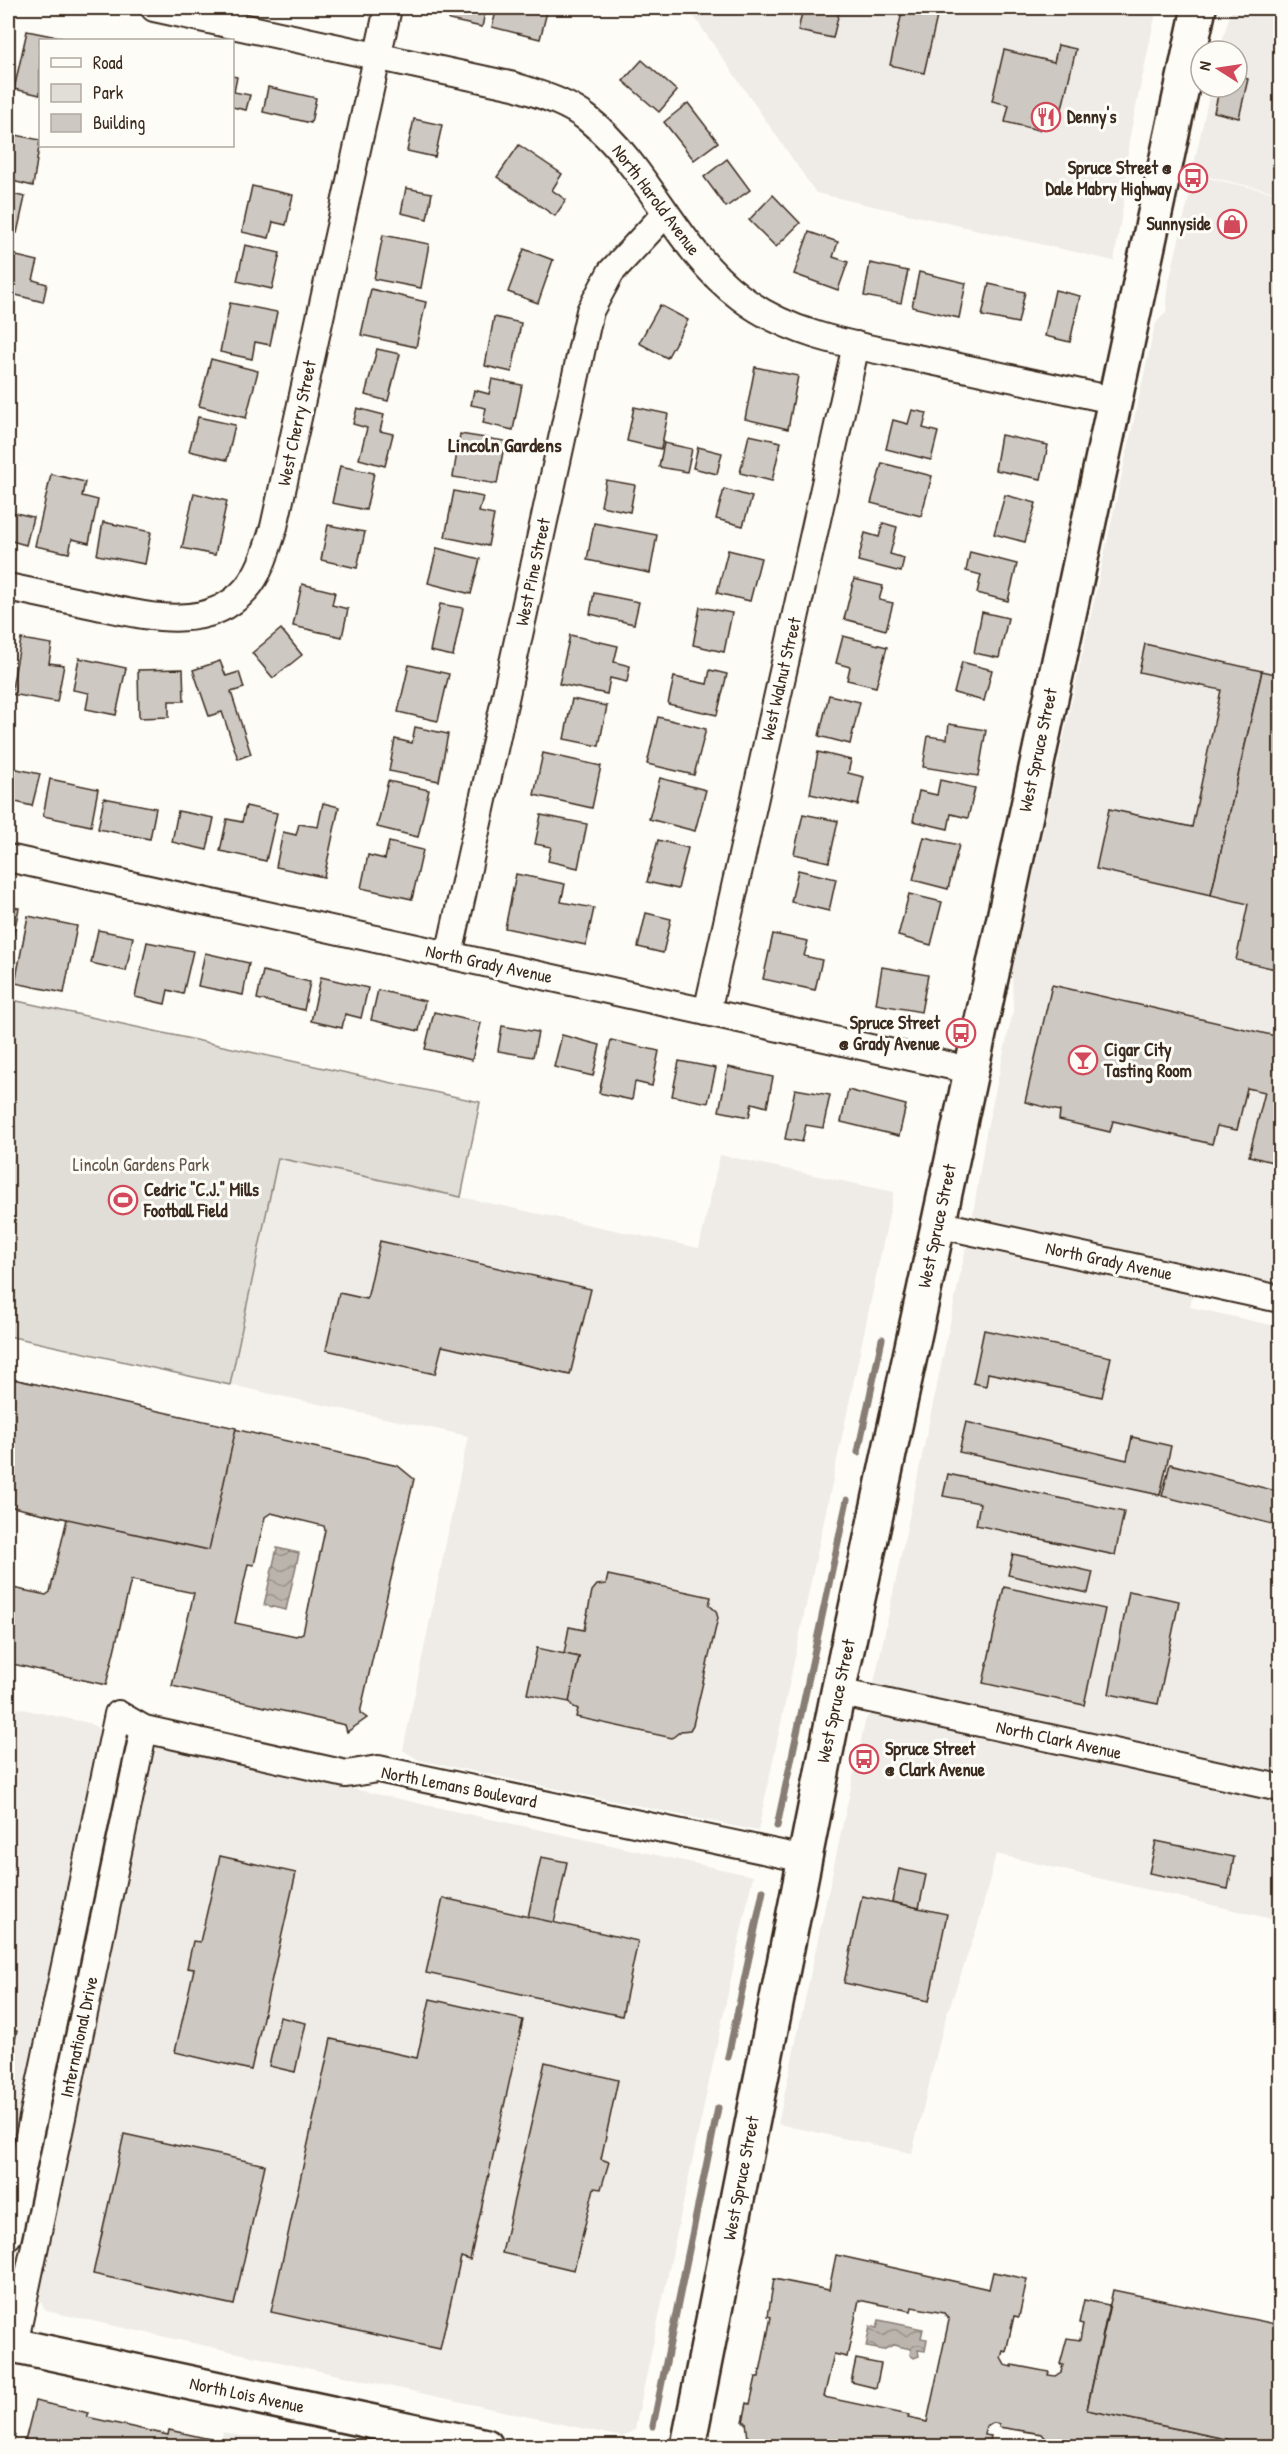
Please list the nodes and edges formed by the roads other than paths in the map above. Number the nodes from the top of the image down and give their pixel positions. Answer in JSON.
{"nodes":[{"id":1,"x":154,"y":8,"type":"edge"},
{"id":2,"x":387,"y":8,"type":"edge"},
{"id":3,"x":1199,"y":8,"type":"edge"},
{"id":4,"x":377,"y":56,"type":"junction"},
{"id":5,"x":666,"y":213,"type":"junction"},
{"id":6,"x":856,"y":345,"type":"junction"},
{"id":7,"x":1113,"y":400,"type":"junction"},
{"id":8,"x":8,"y":586,"type":"edge"},
{"id":9,"x":8,"y":858,"type":"edge"},
{"id":10,"x":449,"y":955,"type":"junction"},
{"id":11,"x":707,"y":1012,"type":"junction"},
{"id":12,"x":970,"y":1070,"type":"junction"},
{"id":13,"x":937,"y":1224,"type":"junction"},
{"id":14,"x":1281,"y":1299,"type":"edge"},
{"id":15,"x":838,"y":1692,"type":"junction"},
{"id":16,"x":118,"y":1714,"type":"joint"},
{"id":17,"x":144,"y":1729,"type":"junction"},
{"id":18,"x":1281,"y":1788,"type":"edge"},
{"id":19,"x":805,"y":1858,"type":"junction"},
{"id":20,"x":82,"y":1885,"type":"junction"},
{"id":21,"x":110,"y":1891,"type":"junction"},
{"id":22,"x":22,"y":2168,"type":"junction"},
{"id":23,"x":50,"y":2174,"type":"junction"},
{"id":24,"x":8,"y":2236,"type":"edge"},
{"id":25,"x":11,"y":2344,"type":"edge"},
{"id":26,"x":486,"y":2446,"type":"edge"},
{"id":27,"x":688,"y":2446,"type":"edge"}],
"edges":[{"from":1,"to":4,"type":"street","name":"North Harold Avenue"},
{"from":2,"to":4,"type":"street","name":"West Cherry Street"},
{"from":3,"to":7,"type":"street","name":"West Spruce Street"},
{"from":4,"to":5,"type":"street","name":"North Harold Avenue"},
{"from":4,"to":8,"type":"street","name":"West Cherry Street"},
{"from":5,"to":6,"type":"street","name":"North Harold Avenue"},
{"from":5,"to":10,"type":"street","name":"West Pine Street"},
{"from":6,"to":7,"type":"street","name":"North Harold Avenue"},
{"from":6,"to":11,"type":"street","name":"West Walnut Street"},
{"from":7,"to":12,"type":"street","name":"West Spruce Street"},
{"from":9,"to":10,"type":"street","name":"North Grady Avenue"},
{"from":10,"to":11,"type":"street","name":"North Grady Avenue"},
{"from":11,"to":12,"type":"street","name":"North Grady Avenue"},
{"from":12,"to":13,"type":"street","name":"West Spruce Street"},
{"from":13,"to":14,"type":"street","name":"North Grady Avenue"},
{"from":13,"to":15,"type":"street","name":"West Spruce Street"},
{"from":15,"to":18,"type":"street","name":"North Clark Avenue"},
{"from":15,"to":19,"type":"street","name":"West Spruce Street"},
{"from":16,"to":17,"type":"street","name":"North Lemans Boulevard"},
{"from":16,"to":20,"type":"street","name":"International Drive"},
{"from":17,"to":19,"type":"street","name":"North Lemans Boulevard"},
{"from":17,"to":21,"type":"street","name":"International Drive"},
{"from":19,"to":27,"type":"street","name":"West Spruce Street"},
{"from":20,"to":21,"type":"street"},
{"from":20,"to":22,"type":"street","name":"International Drive"},
{"from":21,"to":23,"type":"street","name":"International Drive"},
{"from":22,"to":23,"type":"street"},
{"from":22,"to":24,"type":"street","name":"International Drive"},
{"from":23,"to":25,"type":"street","name":"International Drive"},
{"from":25,"to":26,"type":"street","name":"North Lois Avenue"}]}
